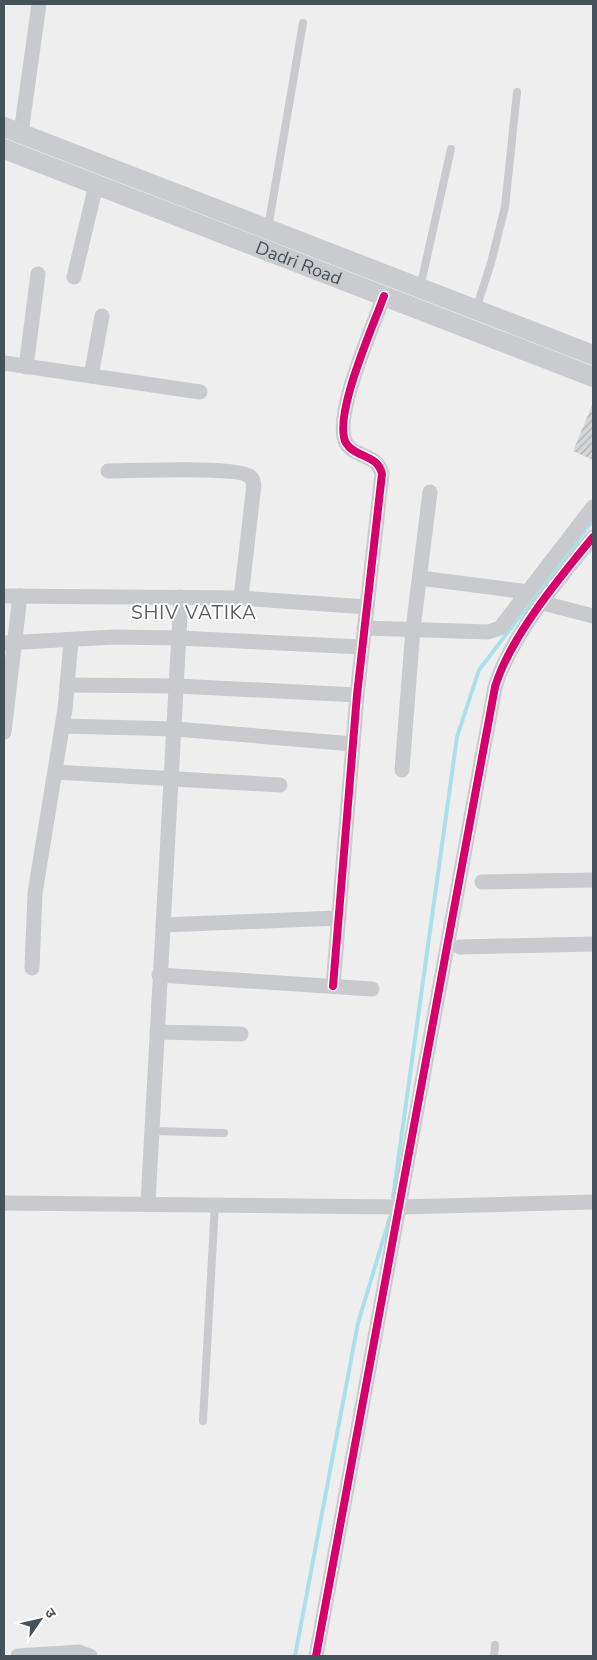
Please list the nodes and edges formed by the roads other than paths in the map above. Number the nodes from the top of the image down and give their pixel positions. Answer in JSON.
{"nodes":[{"id":1,"x":39,"y":4,"type":"edge"},
{"id":2,"x":303,"y":23,"type":"dead end"},
{"id":3,"x":517,"y":92,"type":"dead end"},
{"id":4,"x":12,"y":130,"type":"edge"},
{"id":5,"x":4,"y":149,"type":"edge"},
{"id":6,"x":451,"y":150,"type":"dead end"},
{"id":7,"x":96,"y":185,"type":"junction"},
{"id":8,"x":268,"y":229,"type":"junction"},
{"id":9,"x":38,"y":274,"type":"dead end"},
{"id":10,"x":74,"y":277,"type":"dead end"},
{"id":11,"x":420,"y":288,"type":"junction"},
{"id":12,"x":384,"y":296,"type":"junction"},
{"id":13,"x":476,"y":309,"type":"junction"},
{"id":14,"x":102,"y":316,"type":"dead end"},
{"id":15,"x":593,"y":355,"type":"edge"},
{"id":16,"x":4,"y":363,"type":"edge"},
{"id":17,"x":26,"y":367,"type":"junction"},
{"id":18,"x":91,"y":376,"type":"junction"},
{"id":19,"x":593,"y":377,"type":"edge"},
{"id":20,"x":200,"y":392,"type":"dead end"},
{"id":21,"x":108,"y":471,"type":"dead end"},
{"id":22,"x":430,"y":492,"type":"dead end"},
{"id":23,"x":593,"y":507,"type":"edge"},
{"id":24,"x":593,"y":537,"type":"edge"},
{"id":25,"x":420,"y":578,"type":"junction"},
{"id":26,"x":528,"y":592,"type":"junction"},
{"id":27,"x":4,"y":596,"type":"edge"},
{"id":28,"x":20,"y":596,"type":"junction"},
{"id":29,"x":181,"y":597,"type":"junction"},
{"id":30,"x":241,"y":598,"type":"junction"},
{"id":31,"x":543,"y":603,"type":"junction"},
{"id":32,"x":366,"y":607,"type":"junction"},
{"id":33,"x":593,"y":616,"type":"edge"},
{"id":34,"x":364,"y":628,"type":"junction"},
{"id":35,"x":413,"y":629,"type":"junction"},
{"id":36,"x":179,"y":638,"type":"junction"},
{"id":37,"x":71,"y":640,"type":"junction"},
{"id":38,"x":9,"y":643,"type":"edge"},
{"id":39,"x":362,"y":647,"type":"junction"},
{"id":40,"x":67,"y":685,"type":"junction"},
{"id":41,"x":177,"y":686,"type":"junction"},
{"id":42,"x":357,"y":695,"type":"junction"},
{"id":43,"x":63,"y":726,"type":"junction"},
{"id":44,"x":175,"y":729,"type":"junction"},
{"id":45,"x":4,"y":732,"type":"edge"},
{"id":46,"x":353,"y":744,"type":"junction"},
{"id":47,"x":402,"y":770,"type":"dead end"},
{"id":48,"x":55,"y":772,"type":"junction"},
{"id":49,"x":172,"y":778,"type":"junction"},
{"id":50,"x":280,"y":784,"type":"dead end"},
{"id":51,"x":593,"y":880,"type":"edge"},
{"id":52,"x":482,"y":882,"type":"dead end"},
{"id":53,"x":339,"y":918,"type":"junction"},
{"id":54,"x":163,"y":925,"type":"junction"},
{"id":55,"x":593,"y":944,"type":"edge"},
{"id":56,"x":460,"y":947,"type":"dead end"},
{"id":57,"x":32,"y":968,"type":"dead end"},
{"id":58,"x":160,"y":975,"type":"junction"},
{"id":59,"x":333,"y":986,"type":"junction"},
{"id":60,"x":372,"y":989,"type":"dead end"},
{"id":61,"x":156,"y":1032,"type":"junction"},
{"id":62,"x":242,"y":1034,"type":"dead end"},
{"id":63,"x":151,"y":1130,"type":"junction"},
{"id":64,"x":224,"y":1133,"type":"dead end"},
{"id":65,"x":593,"y":1202,"type":"edge"},
{"id":66,"x":4,"y":1203,"type":"edge"},
{"id":67,"x":148,"y":1203,"type":"junction"},
{"id":68,"x":215,"y":1204,"type":"junction"},
{"id":69,"x":394,"y":1207,"type":"junction"},
{"id":70,"x":203,"y":1421,"type":"dead end"},
{"id":71,"x":495,"y":1645,"type":"dead end"},
{"id":72,"x":48,"y":1655,"type":"edge"},
{"id":73,"x":18,"y":1656,"type":"edge"},
{"id":74,"x":90,"y":1656,"type":"edge"},
{"id":75,"x":316,"y":1656,"type":"edge"},
{"id":76,"x":494,"y":1656,"type":"edge"}],
"edges":[{"from":1,"to":4,"type":"street"},
{"from":2,"to":8,"type":"lane"},
{"from":3,"to":13,"type":"lane"},
{"from":4,"to":8,"type":"street","name":"Dadri Road"},
{"from":5,"to":7,"type":"street","name":"Dadri Road"},
{"from":6,"to":11,"type":"lane"},
{"from":7,"to":10,"type":"street"},
{"from":7,"to":12,"type":"street","name":"Dadri Road"},
{"from":8,"to":11,"type":"street","name":"Dadri Road"},
{"from":9,"to":17,"type":"street"},
{"from":11,"to":13,"type":"street","name":"Dadri Road"},
{"from":12,"to":19,"type":"street","name":"Dadri Road"},
{"from":12,"to":32,"type":"street"},
{"from":13,"to":15,"type":"street","name":"Dadri Road"},
{"from":14,"to":18,"type":"street"},
{"from":16,"to":17,"type":"street"},
{"from":17,"to":18,"type":"street"},
{"from":18,"to":20,"type":"street"},
{"from":21,"to":30,"type":"street"},
{"from":22,"to":25,"type":"street"},
{"from":23,"to":26,"type":"street"},
{"from":24,"to":31,"type":"street"},
{"from":25,"to":26,"type":"street"},
{"from":25,"to":35,"type":"street"},
{"from":26,"to":35,"type":"street"},
{"from":27,"to":28,"type":"street"},
{"from":28,"to":29,"type":"street"},
{"from":28,"to":38,"type":"street"},
{"from":29,"to":30,"type":"street"},
{"from":29,"to":36,"type":"street"},
{"from":30,"to":32,"type":"street"},
{"from":31,"to":33,"type":"street"},
{"from":31,"to":69,"type":"street"},
{"from":32,"to":34,"type":"street"},
{"from":34,"to":35,"type":"street"},
{"from":34,"to":39,"type":"street"},
{"from":35,"to":47,"type":"street"},
{"from":36,"to":37,"type":"street"},
{"from":36,"to":39,"type":"street"},
{"from":36,"to":41,"type":"street"},
{"from":37,"to":38,"type":"street"},
{"from":37,"to":40,"type":"street"},
{"from":38,"to":45,"type":"street"},
{"from":39,"to":42,"type":"street"},
{"from":40,"to":41,"type":"street"},
{"from":40,"to":43,"type":"street"},
{"from":41,"to":42,"type":"street"},
{"from":41,"to":44,"type":"street"},
{"from":42,"to":46,"type":"street"},
{"from":43,"to":44,"type":"street"},
{"from":43,"to":48,"type":"street"},
{"from":44,"to":46,"type":"street"},
{"from":44,"to":49,"type":"street"},
{"from":46,"to":53,"type":"street"},
{"from":48,"to":49,"type":"street"},
{"from":48,"to":57,"type":"street"},
{"from":49,"to":50,"type":"street"},
{"from":49,"to":54,"type":"street"},
{"from":51,"to":52,"type":"street"},
{"from":53,"to":54,"type":"street"},
{"from":53,"to":59,"type":"street"},
{"from":54,"to":58,"type":"street"},
{"from":55,"to":56,"type":"street"},
{"from":58,"to":59,"type":"street"},
{"from":58,"to":61,"type":"street"},
{"from":59,"to":60,"type":"street"},
{"from":61,"to":62,"type":"street"},
{"from":61,"to":63,"type":"street"},
{"from":63,"to":64,"type":"lane"},
{"from":63,"to":67,"type":"street"},
{"from":65,"to":69,"type":"street"},
{"from":66,"to":67,"type":"street"},
{"from":67,"to":68,"type":"street"},
{"from":68,"to":69,"type":"street"},
{"from":68,"to":70,"type":"lane"},
{"from":69,"to":75,"type":"street"},
{"from":71,"to":76,"type":"lane"},
{"from":72,"to":73,"type":"street"},
{"from":72,"to":74,"type":"street"}]}
